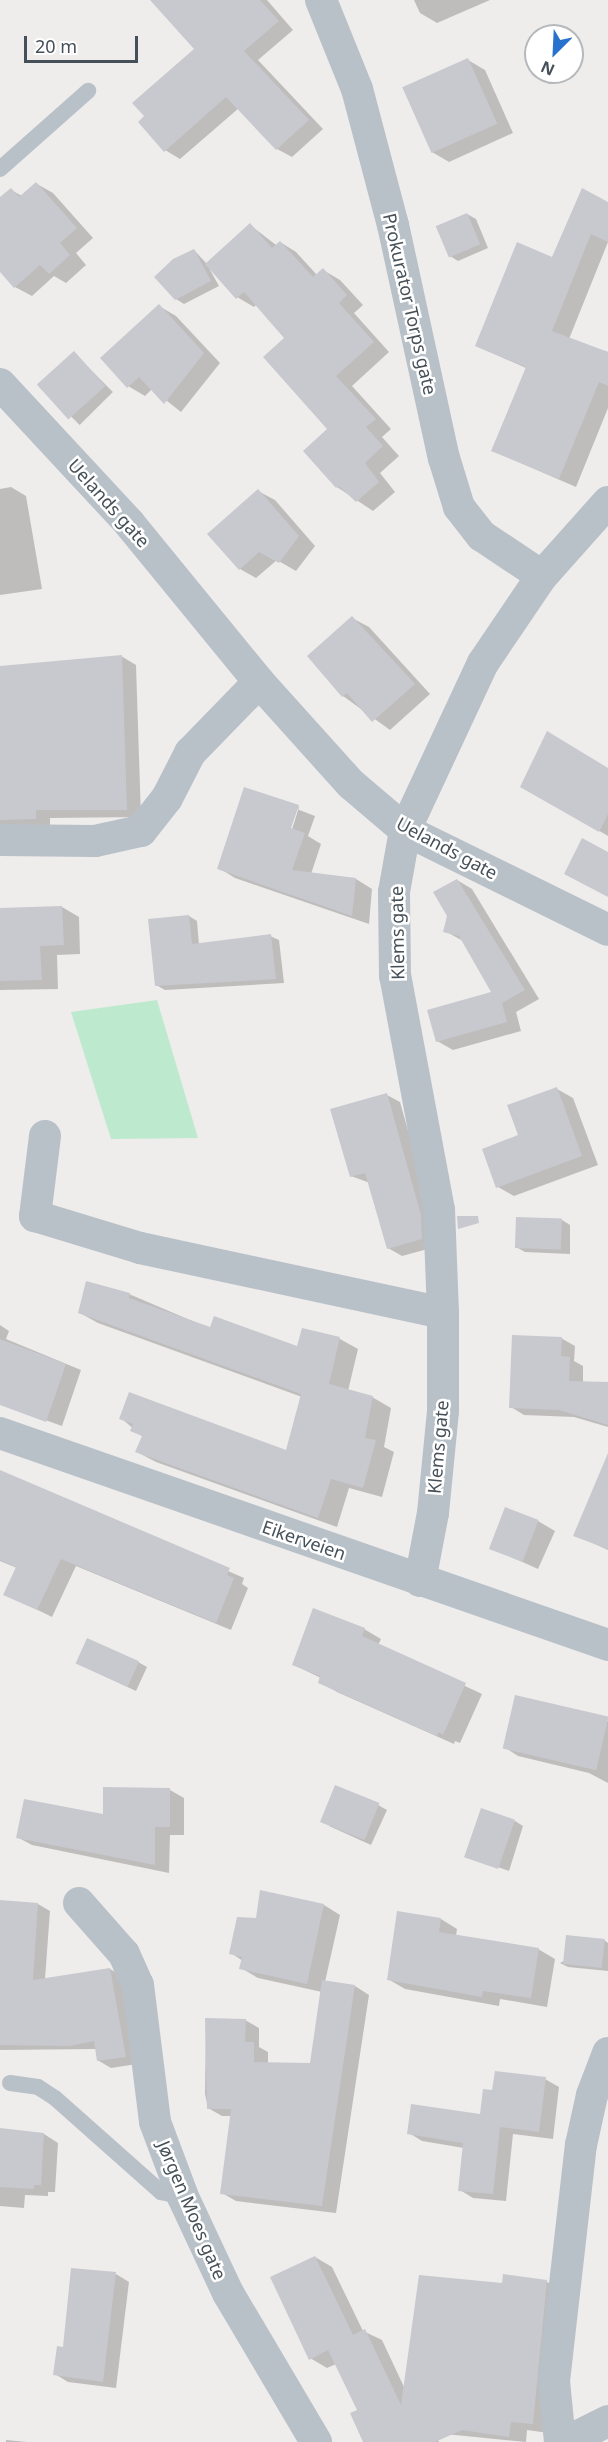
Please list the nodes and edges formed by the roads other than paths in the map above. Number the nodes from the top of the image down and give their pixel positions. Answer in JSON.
{"nodes":[{"id":1,"x":321,"y":0,"type":"edge"},
{"id":2,"x":88,"y":91,"type":"dead end"},
{"id":3,"x":0,"y":169,"type":"edge"},
{"id":4,"x":3,"y":391,"type":"edge"},
{"id":5,"x":608,"y":502,"type":"edge"},
{"id":6,"x":542,"y":576,"type":"junction"},
{"id":7,"x":259,"y":682,"type":"junction"},
{"id":8,"x":405,"y":830,"type":"junction"},
{"id":9,"x":0,"y":840,"type":"edge"},
{"id":10,"x":608,"y":930,"type":"edge"},
{"id":11,"x":45,"y":1136,"type":"dead end"},
{"id":12,"x":444,"y":1313,"type":"junction"},
{"id":13,"x":0,"y":1433,"type":"edge"},
{"id":14,"x":420,"y":1581,"type":"junction"},
{"id":15,"x":608,"y":1645,"type":"edge"},
{"id":16,"x":79,"y":1903,"type":"dead end"},
{"id":17,"x":608,"y":2053,"type":"edge"},
{"id":18,"x":10,"y":2083,"type":"dead end"},
{"id":19,"x":183,"y":2197,"type":"junction"},
{"id":20,"x":608,"y":2421,"type":"edge"},
{"id":21,"x":316,"y":2442,"type":"edge"},
{"id":22,"x":561,"y":2442,"type":"edge"},
{"id":23,"x":566,"y":2442,"type":"edge"}],
"edges":[{"from":1,"to":6,"type":"street","name":"Prokurator Torps gate"},
{"from":2,"to":3,"type":"lane"},
{"from":4,"to":7,"type":"street","name":"Uelands gate"},
{"from":5,"to":6,"type":"street","name":"Klems gate"},
{"from":6,"to":8,"type":"street","name":"Klems gate"},
{"from":7,"to":8,"type":"street","name":"Uelands gate"},
{"from":7,"to":9,"type":"street"},
{"from":8,"to":10,"type":"street","name":"Uelands gate"},
{"from":8,"to":12,"type":"street","name":"Klems gate"},
{"from":11,"to":12,"type":"street"},
{"from":12,"to":14,"type":"street","name":"Klems gate"},
{"from":13,"to":14,"type":"street","name":"Eikerveien"},
{"from":14,"to":15,"type":"street","name":"Eikerveien"},
{"from":16,"to":19,"type":"street","name":"Jørgen Moes gate"},
{"from":17,"to":22,"type":"street"},
{"from":18,"to":19,"type":"lane"},
{"from":19,"to":21,"type":"street","name":"Jørgen Moes gate"},
{"from":20,"to":23,"type":"street"}]}
